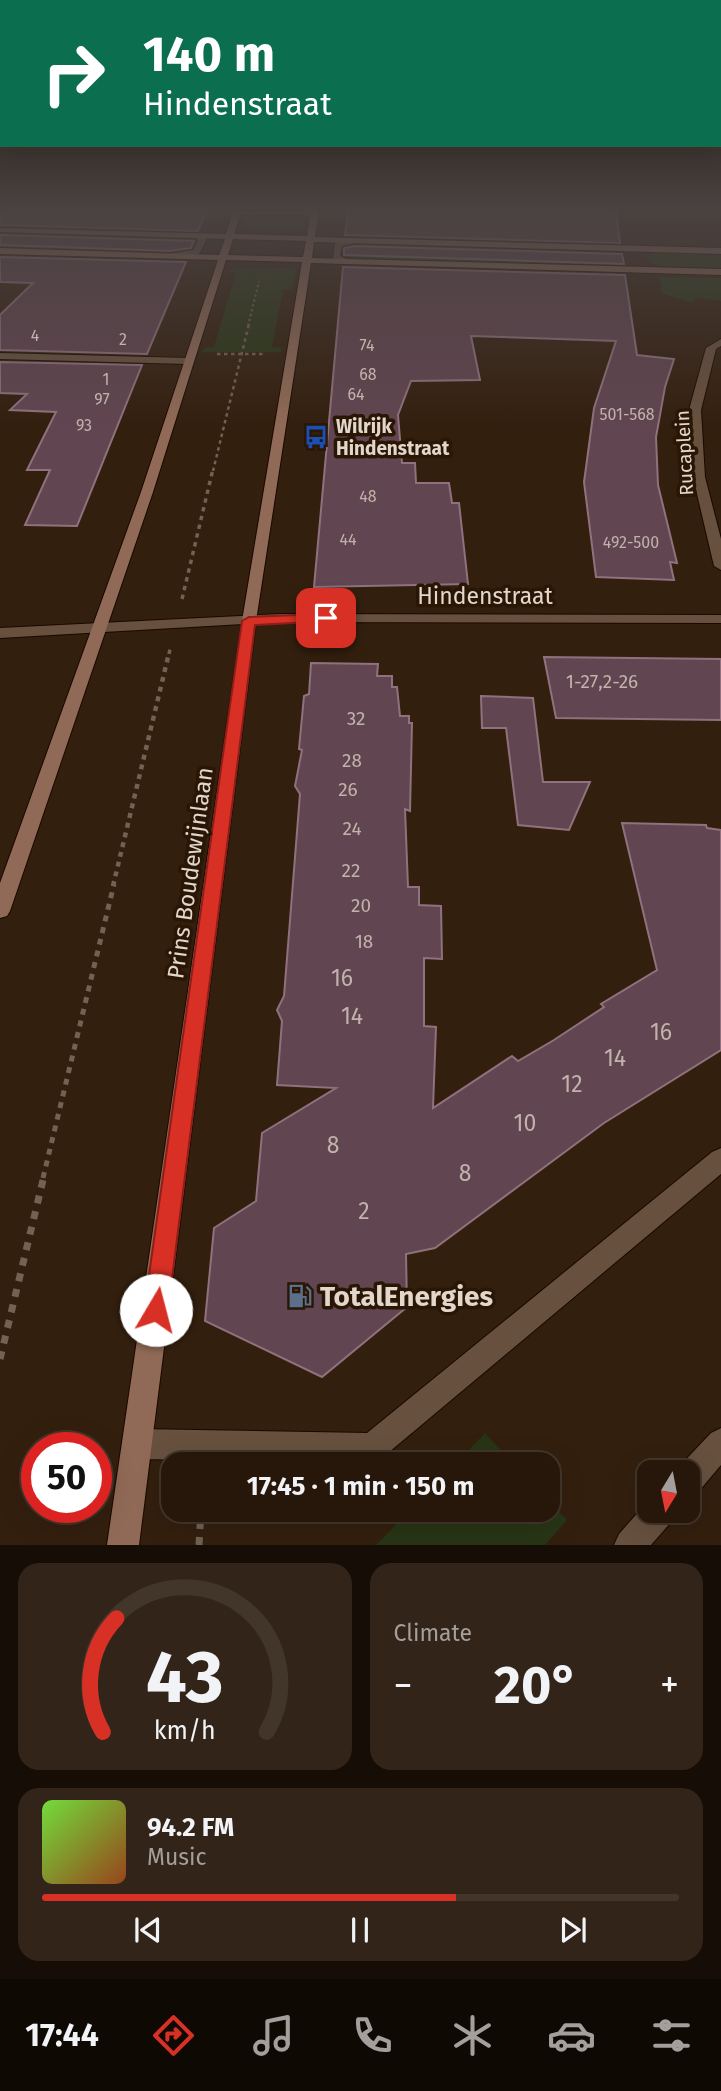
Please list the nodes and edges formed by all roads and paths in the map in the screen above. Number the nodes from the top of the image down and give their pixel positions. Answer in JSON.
{"nodes":[{"id":1,"x":213,"y":282,"type":"edge"},
{"id":2,"x":259,"y":282,"type":"edge"},
{"id":3,"x":304,"y":282,"type":"edge"},
{"id":4,"x":721,"y":342,"type":"edge"},
{"id":5,"x":241,"y":354,"type":"junction"},
{"id":6,"x":293,"y":355,"type":"junction"},
{"id":7,"x":0,"y":356,"type":"edge"},
{"id":8,"x":189,"y":357,"type":"junction"},
{"id":9,"x":721,"y":566,"type":"edge"},
{"id":10,"x":721,"y":619,"type":"edge"},
{"id":11,"x":249,"y":621,"type":"junction"},
{"id":12,"x":175,"y":625,"type":"junction"},
{"id":13,"x":97,"y":629,"type":"junction"},
{"id":14,"x":0,"y":633,"type":"edge"},
{"id":15,"x":0,"y":911,"type":"edge"},
{"id":16,"x":721,"y":1159,"type":"edge"},
{"id":17,"x":0,"y":1359,"type":"edge"},
{"id":18,"x":721,"y":1443,"type":"edge"},
{"id":19,"x":138,"y":1444,"type":"junction"},
{"id":20,"x":700,"y":1467,"type":"edge"},
{"id":21,"x":200,"y":1522,"type":"edge"},
{"id":22,"x":649,"y":1523,"type":"edge"},
{"id":23,"x":123,"y":1545,"type":"edge"},
{"id":24,"x":199,"y":1545,"type":"edge"},
{"id":25,"x":630,"y":1545,"type":"edge"}],
"edges":[{"from":1,"to":8,"type":"main road"},
{"from":2,"to":5,"type":"path"},
{"from":3,"to":6,"type":"main road","name":"Prins Boudewijnlaan"},
{"from":4,"to":9,"type":"street","name":"Rucaplein"},
{"from":5,"to":6,"type":"path"},
{"from":5,"to":8,"type":"path"},
{"from":5,"to":12,"type":"path"},
{"from":6,"to":11,"type":"main road","name":"Prins Boudewijnlaan"},
{"from":7,"to":8,"type":"street"},
{"from":8,"to":13,"type":"main road"},
{"from":10,"to":11,"type":"street","name":"Hindenstraat"},
{"from":11,"to":12,"type":"street","name":"Hindenstraat"},
{"from":11,"to":19,"type":"main road","name":"Prins Boudewijnlaan"},
{"from":12,"to":13,"type":"street","name":"Hindenstraat"},
{"from":12,"to":17,"type":"path"},
{"from":13,"to":14,"type":"street","name":"Hindenstraat"},
{"from":13,"to":15,"type":"main road"},
{"from":16,"to":19,"type":"street"},
{"from":18,"to":20,"type":"street"},
{"from":19,"to":23,"type":"main road","name":"Prins Boudewijnlaan"},
{"from":21,"to":24,"type":"path"},
{"from":22,"to":25,"type":"street"}]}
